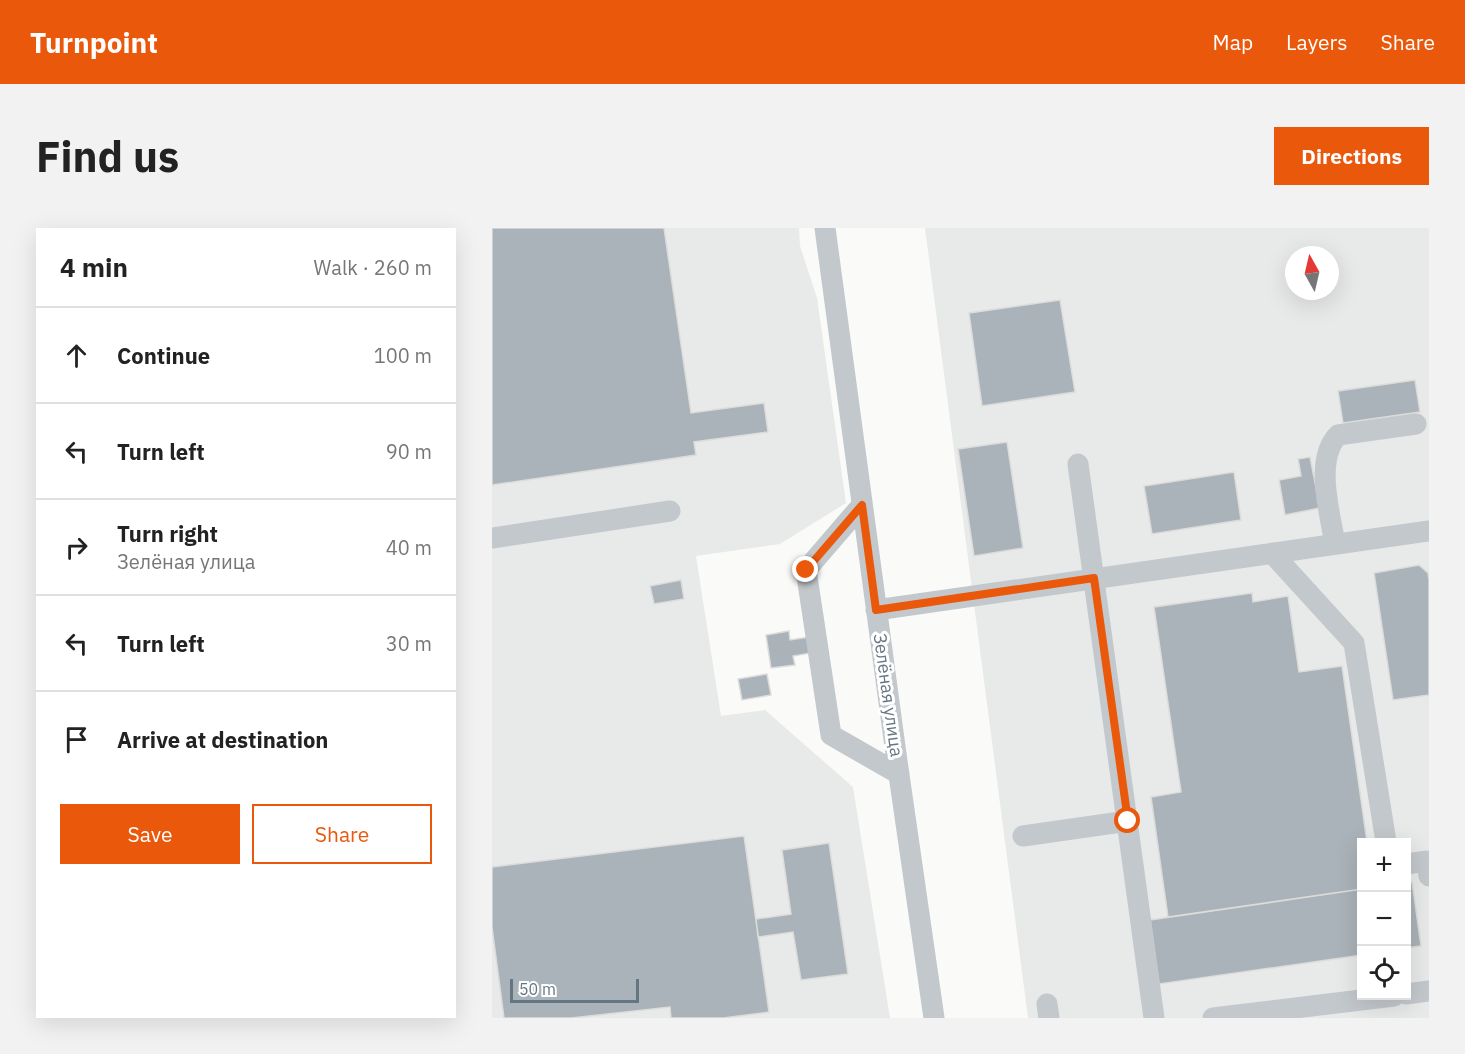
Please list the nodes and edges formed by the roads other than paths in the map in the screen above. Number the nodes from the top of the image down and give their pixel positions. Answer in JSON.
{"nodes":[{"id":1,"x":825,"y":228,"type":"edge"},
{"id":2,"x":1416,"y":424,"type":"dead end"},
{"id":3,"x":1078,"y":464,"type":"dead end"},
{"id":4,"x":862,"y":505,"type":"junction"},
{"id":5,"x":670,"y":511,"type":"dead end"},
{"id":6,"x":1429,"y":531,"type":"edge"},
{"id":7,"x":492,"y":538,"type":"edge"},
{"id":8,"x":1335,"y":544,"type":"junction"},
{"id":9,"x":1272,"y":553,"type":"junction"},
{"id":10,"x":1094,"y":578,"type":"junction"},
{"id":11,"x":876,"y":610,"type":"junction"},
{"id":12,"x":899,"y":774,"type":"junction"},
{"id":13,"x":1128,"y":821,"type":"junction"},
{"id":14,"x":1023,"y":836,"type":"dead end"},
{"id":15,"x":1385,"y":838,"type":"edge"},
{"id":16,"x":1411,"y":863,"type":"edge"},
{"id":17,"x":1429,"y":876,"type":"edge"},
{"id":18,"x":1429,"y":991,"type":"edge"},
{"id":19,"x":1411,"y":993,"type":"edge"},
{"id":20,"x":1361,"y":1000,"type":"edge"},
{"id":21,"x":934,"y":1018,"type":"edge"},
{"id":22,"x":1155,"y":1018,"type":"edge"},
{"id":23,"x":1213,"y":1018,"type":"edge"}],
"edges":[{"from":1,"to":4,"type":"street","name":"Зелёная улица"},
{"from":2,"to":8,"type":"street"},
{"from":3,"to":10,"type":"street"},
{"from":4,"to":11,"type":"street","name":"Зелёная улица"},
{"from":4,"to":12,"type":"street"},
{"from":5,"to":7,"type":"street"},
{"from":6,"to":8,"type":"street"},
{"from":8,"to":9,"type":"street"},
{"from":9,"to":10,"type":"street"},
{"from":9,"to":15,"type":"street"},
{"from":10,"to":11,"type":"street"},
{"from":10,"to":13,"type":"street"},
{"from":11,"to":12,"type":"street","name":"Зелёная улица"},
{"from":12,"to":21,"type":"street","name":"Зелёная улица"},
{"from":13,"to":14,"type":"street"},
{"from":13,"to":22,"type":"street"},
{"from":16,"to":17,"type":"street"},
{"from":18,"to":19,"type":"street"},
{"from":20,"to":23,"type":"street"}]}
